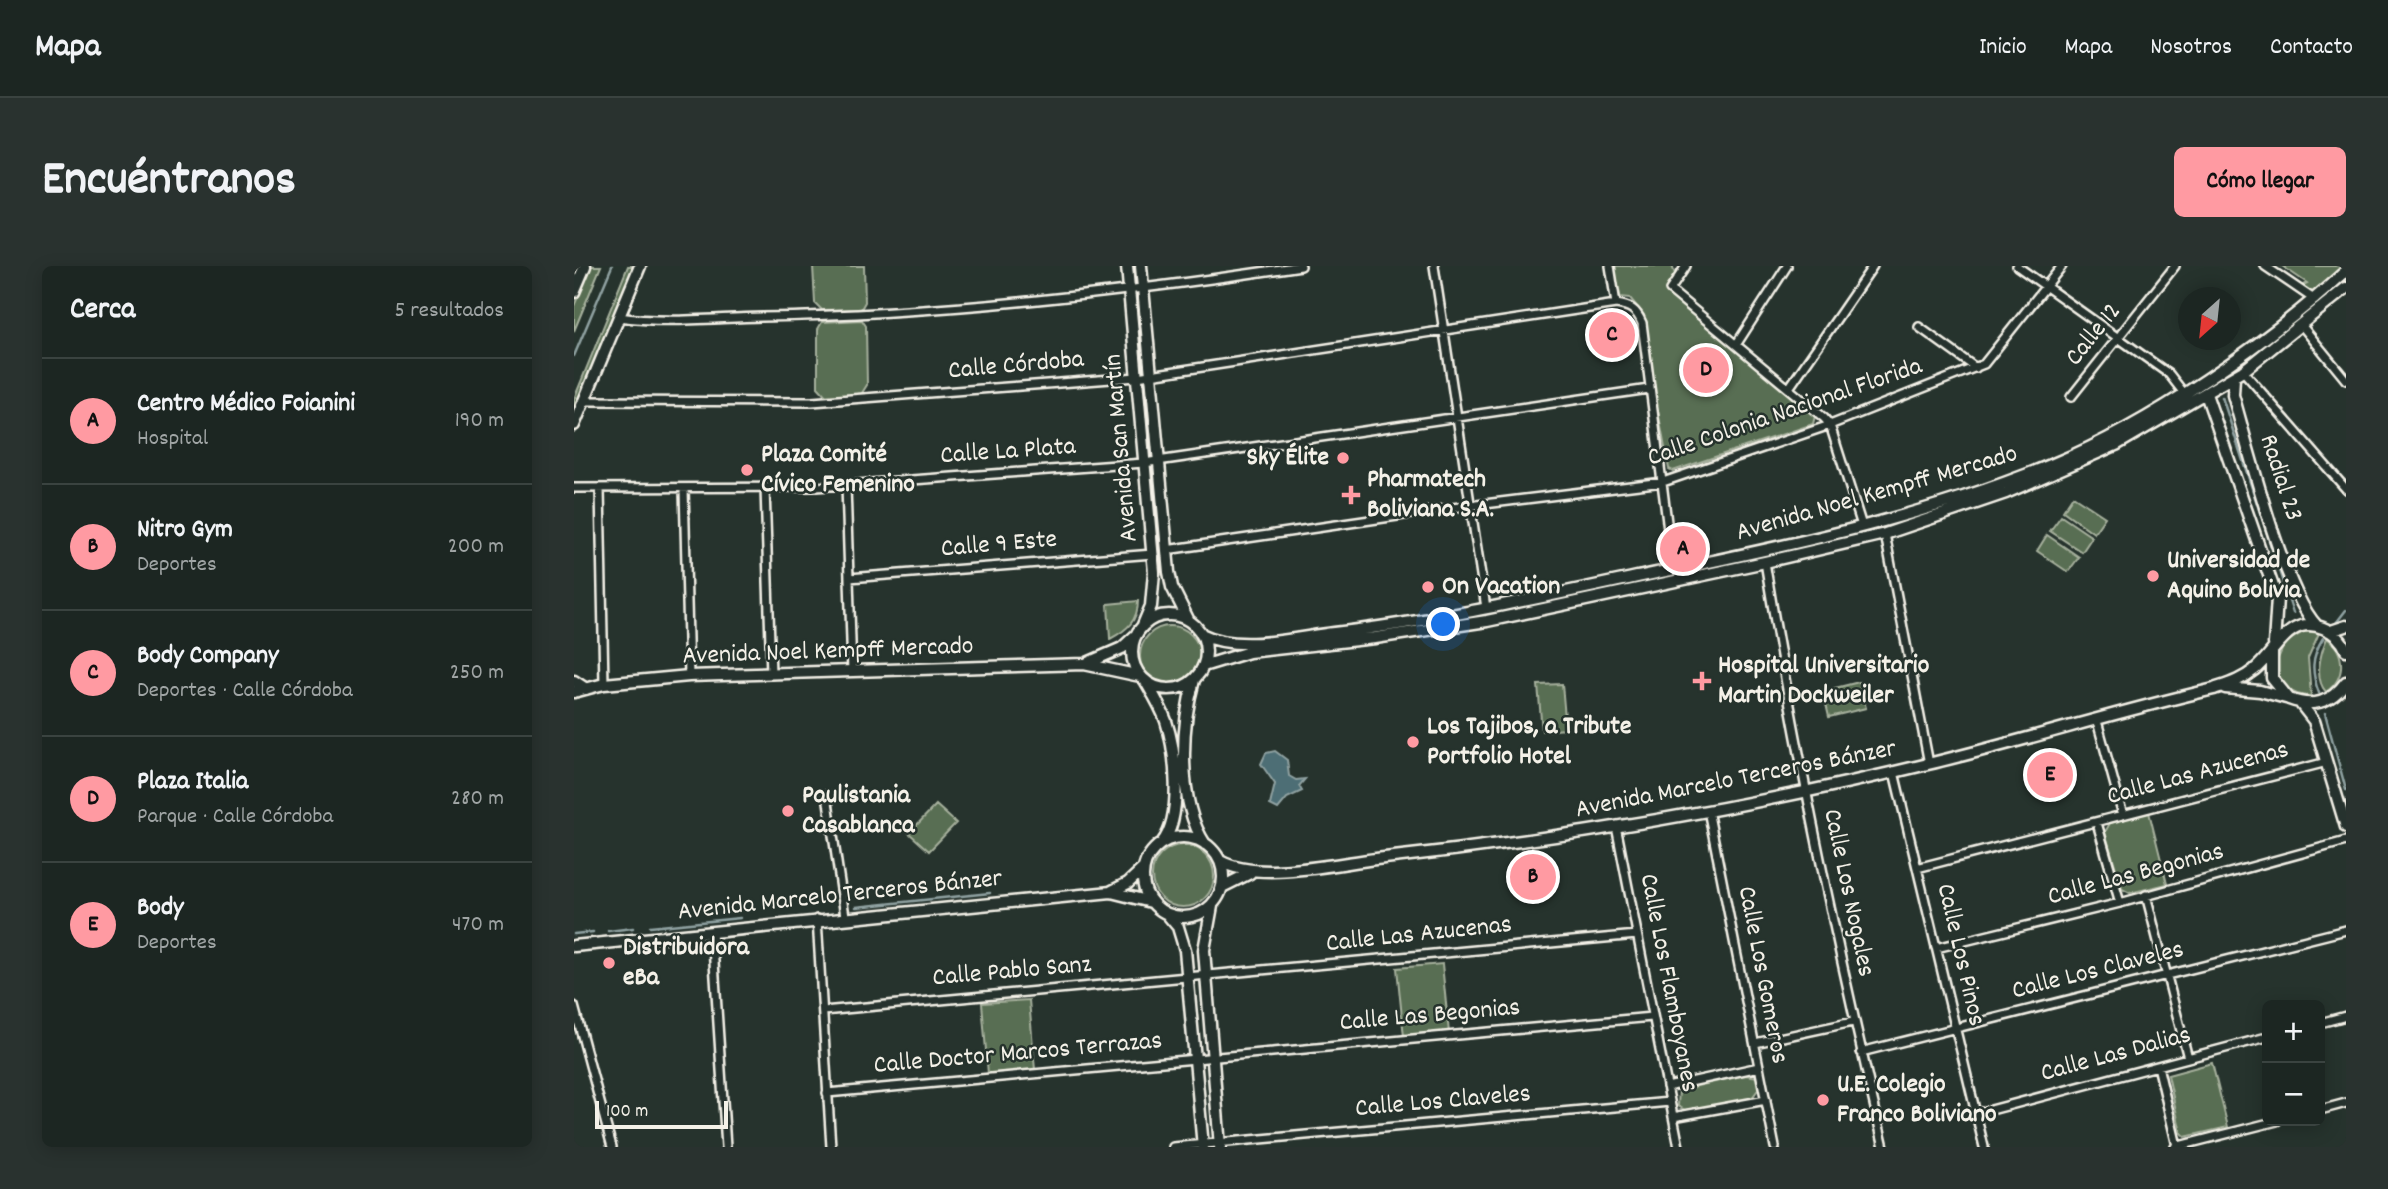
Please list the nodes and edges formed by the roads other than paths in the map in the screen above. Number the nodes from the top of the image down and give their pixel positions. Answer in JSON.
{"nodes":[{"id":1,"x":585,"y":266,"type":"edge"},
{"id":2,"x":639,"y":266,"type":"edge"},
{"id":3,"x":1127,"y":266,"type":"edge"},
{"id":4,"x":1141,"y":266,"type":"edge"},
{"id":5,"x":1301,"y":266,"type":"edge"},
{"id":6,"x":1434,"y":266,"type":"edge"},
{"id":7,"x":1610,"y":266,"type":"edge"},
{"id":8,"x":1787,"y":266,"type":"edge"},
{"id":9,"x":1873,"y":266,"type":"edge"},
{"id":10,"x":2017,"y":266,"type":"edge"},
{"id":11,"x":2062,"y":266,"type":"edge"},
{"id":12,"x":2175,"y":266,"type":"edge"},
{"id":13,"x":2265,"y":266,"type":"edge"},
{"id":14,"x":1682,"y":267,"type":"edge"},
{"id":15,"x":2346,"y":271,"type":"edge"},
{"id":16,"x":2046,"y":287,"type":"junction"},
{"id":17,"x":2346,"y":288,"type":"edge"},
{"id":18,"x":1143,"y":290,"type":"junction"},
{"id":19,"x":1129,"y":291,"type":"junction"},
{"id":20,"x":574,"y":292,"type":"edge"},
{"id":21,"x":2315,"y":300,"type":"junction"},
{"id":22,"x":1616,"y":304,"type":"junction"},
{"id":23,"x":619,"y":317,"type":"junction"},
{"id":24,"x":1919,"y":327,"type":"dead end"},
{"id":25,"x":2302,"y":327,"type":"junction"},
{"id":26,"x":1443,"y":332,"type":"junction"},
{"id":27,"x":2119,"y":339,"type":"junction"},
{"id":28,"x":1736,"y":345,"type":"junction"},
{"id":29,"x":2246,"y":352,"type":"junction"},
{"id":30,"x":1976,"y":368,"type":"junction"},
{"id":31,"x":2241,"y":372,"type":"junction"},
{"id":32,"x":1151,"y":376,"type":"junction"},
{"id":33,"x":1137,"y":377,"type":"junction"},
{"id":34,"x":2346,"y":380,"type":"edge"},
{"id":35,"x":1789,"y":388,"type":"junction"},
{"id":36,"x":1649,"y":389,"type":"junction"},
{"id":37,"x":2183,"y":392,"type":"junction"},
{"id":38,"x":2206,"y":394,"type":"junction"},
{"id":39,"x":2071,"y":397,"type":"dead end"},
{"id":40,"x":583,"y":401,"type":"junction"},
{"id":41,"x":1458,"y":418,"type":"junction"},
{"id":42,"x":574,"y":425,"type":"edge"},
{"id":43,"x":1830,"y":425,"type":"junction"},
{"id":44,"x":2116,"y":445,"type":"junction"},
{"id":45,"x":1158,"y":460,"type":"junction"},
{"id":46,"x":1144,"y":463,"type":"junction"},
{"id":47,"x":1663,"y":482,"type":"junction"},
{"id":48,"x":846,"y":485,"type":"junction"},
{"id":49,"x":574,"y":488,"type":"edge"},
{"id":50,"x":765,"y":488,"type":"junction"},
{"id":51,"x":600,"y":489,"type":"junction"},
{"id":52,"x":684,"y":489,"type":"junction"},
{"id":53,"x":2346,"y":489,"type":"edge"},
{"id":54,"x":1470,"y":506,"type":"junction"},
{"id":55,"x":1931,"y":506,"type":"junction"},
{"id":56,"x":1862,"y":526,"type":"junction"},
{"id":57,"x":1885,"y":534,"type":"junction"},
{"id":58,"x":1166,"y":550,"type":"junction"},
{"id":59,"x":1800,"y":553,"type":"junction"},
{"id":60,"x":1153,"y":554,"type":"junction"},
{"id":61,"x":1765,"y":562,"type":"junction"},
{"id":62,"x":1737,"y":569,"type":"junction"},
{"id":63,"x":1673,"y":570,"type":"junction"},
{"id":64,"x":849,"y":578,"type":"junction"},
{"id":65,"x":1570,"y":591,"type":"junction"},
{"id":66,"x":1623,"y":593,"type":"junction"},
{"id":67,"x":1572,"y":604,"type":"junction"},
{"id":68,"x":1486,"y":608,"type":"junction"},
{"id":69,"x":1189,"y":621,"type":"junction"},
{"id":70,"x":1143,"y":625,"type":"junction"},
{"id":71,"x":2317,"y":626,"type":"junction"},
{"id":72,"x":2346,"y":626,"type":"edge"},
{"id":73,"x":2331,"y":631,"type":"junction"},
{"id":74,"x":1201,"y":634,"type":"junction"},
{"id":75,"x":1136,"y":635,"type":"junction"},
{"id":76,"x":2273,"y":649,"type":"junction"},
{"id":77,"x":2346,"y":650,"type":"edge"},
{"id":78,"x":1084,"y":664,"type":"junction"},
{"id":79,"x":1203,"y":666,"type":"junction"},
{"id":80,"x":852,"y":673,"type":"junction"},
{"id":81,"x":771,"y":674,"type":"junction"},
{"id":82,"x":689,"y":676,"type":"junction"},
{"id":83,"x":1143,"y":679,"type":"junction"},
{"id":84,"x":1194,"y":680,"type":"junction"},
{"id":85,"x":574,"y":681,"type":"edge"},
{"id":86,"x":604,"y":684,"type":"junction"},
{"id":87,"x":2346,"y":685,"type":"edge"},
{"id":88,"x":586,"y":689,"type":"junction"},
{"id":89,"x":2214,"y":689,"type":"junction"},
{"id":90,"x":574,"y":692,"type":"edge"},
{"id":91,"x":2289,"y":699,"type":"junction"},
{"id":92,"x":2300,"y":703,"type":"junction"},
{"id":93,"x":2097,"y":721,"type":"junction"},
{"id":94,"x":2323,"y":762,"type":"junction"},
{"id":95,"x":1929,"y":764,"type":"junction"},
{"id":96,"x":1894,"y":772,"type":"junction"},
{"id":97,"x":1805,"y":791,"type":"junction"},
{"id":98,"x":827,"y":795,"type":"dead end"},
{"id":99,"x":1708,"y":810,"type":"junction"},
{"id":100,"x":2123,"y":816,"type":"junction"},
{"id":101,"x":2097,"y":823,"type":"junction"},
{"id":102,"x":1616,"y":826,"type":"junction"},
{"id":103,"x":2346,"y":827,"type":"edge"},
{"id":104,"x":2346,"y":841,"type":"edge"},
{"id":105,"x":1161,"y":844,"type":"junction"},
{"id":106,"x":1205,"y":844,"type":"junction"},
{"id":107,"x":1220,"y":861,"type":"junction"},
{"id":108,"x":1917,"y":867,"type":"junction"},
{"id":109,"x":1144,"y":868,"type":"junction"},
{"id":110,"x":1257,"y":871,"type":"junction"},
{"id":111,"x":1222,"y":887,"type":"junction"},
{"id":112,"x":1111,"y":892,"type":"junction"},
{"id":113,"x":2146,"y":895,"type":"junction"},
{"id":114,"x":1151,"y":902,"type":"junction"},
{"id":115,"x":2120,"y":903,"type":"junction"},
{"id":116,"x":1212,"y":906,"type":"junction"},
{"id":117,"x":1167,"y":913,"type":"junction"},
{"id":118,"x":845,"y":916,"type":"junction"},
{"id":119,"x":817,"y":919,"type":"junction"},
{"id":120,"x":2346,"y":930,"type":"edge"},
{"id":121,"x":712,"y":931,"type":"junction"},
{"id":122,"x":1637,"y":935,"type":"junction"},
{"id":123,"x":574,"y":946,"type":"edge"},
{"id":124,"x":1937,"y":948,"type":"junction"},
{"id":125,"x":1205,"y":975,"type":"junction"},
{"id":126,"x":2166,"y":975,"type":"junction"},
{"id":127,"x":1187,"y":978,"type":"junction"},
{"id":128,"x":574,"y":1006,"type":"edge"},
{"id":129,"x":823,"y":1011,"type":"junction"},
{"id":130,"x":2346,"y":1016,"type":"edge"},
{"id":131,"x":1652,"y":1017,"type":"junction"},
{"id":132,"x":1853,"y":1022,"type":"junction"},
{"id":133,"x":2325,"y":1022,"type":"edge"},
{"id":134,"x":1956,"y":1030,"type":"junction"},
{"id":135,"x":2262,"y":1038,"type":"edge"},
{"id":136,"x":1755,"y":1043,"type":"junction"},
{"id":137,"x":1861,"y":1052,"type":"junction"},
{"id":138,"x":1212,"y":1057,"type":"junction"},
{"id":139,"x":2188,"y":1058,"type":"junction"},
{"id":140,"x":1194,"y":1059,"type":"junction"},
{"id":141,"x":2158,"y":1066,"type":"junction"},
{"id":142,"x":1759,"y":1067,"type":"junction"},
{"id":143,"x":1667,"y":1087,"type":"junction"},
{"id":144,"x":827,"y":1093,"type":"junction"},
{"id":145,"x":1766,"y":1100,"type":"junction"},
{"id":146,"x":1670,"y":1102,"type":"junction"},
{"id":147,"x":2346,"y":1103,"type":"edge"},
{"id":148,"x":2325,"y":1109,"type":"edge"},
{"id":149,"x":1976,"y":1114,"type":"junction"},
{"id":150,"x":1673,"y":1117,"type":"junction"},
{"id":151,"x":2262,"y":1126,"type":"edge"},
{"id":152,"x":2205,"y":1143,"type":"edge"},
{"id":153,"x":1220,"y":1145,"type":"edge"},
{"id":154,"x":1202,"y":1146,"type":"edge"},
{"id":155,"x":612,"y":1147,"type":"edge"},
{"id":156,"x":726,"y":1147,"type":"edge"},
{"id":157,"x":831,"y":1147,"type":"edge"},
{"id":158,"x":1173,"y":1147,"type":"edge"},
{"id":159,"x":1679,"y":1147,"type":"edge"},
{"id":160,"x":1774,"y":1147,"type":"edge"},
{"id":161,"x":1884,"y":1147,"type":"edge"},
{"id":162,"x":1984,"y":1147,"type":"edge"},
{"id":163,"x":2176,"y":1147,"type":"edge"}],
"edges":[{"from":1,"to":20,"type":"main road"},
{"from":2,"to":23,"type":"main road"},
{"from":3,"to":19,"type":"main road","name":"Avenida San Martín"},
{"from":4,"to":18,"type":"main road","name":"Avenida San Martín"},
{"from":5,"to":18,"type":"street"},
{"from":6,"to":26,"type":"street"},
{"from":7,"to":22,"type":"street"},
{"from":8,"to":28,"type":"street"},
{"from":9,"to":35,"type":"street"},
{"from":10,"to":16,"type":"street"},
{"from":11,"to":16,"type":"street","name":"Calle Colonia Nacional Florida"},
{"from":12,"to":27,"type":"street","name":"Calle 12"},
{"from":13,"to":21,"type":"street"},
{"from":14,"to":28,"type":"street"},
{"from":15,"to":21,"type":"main road","name":"Avenida Noel Kempff Mercado"},
{"from":16,"to":27,"type":"street"},
{"from":16,"to":30,"type":"street","name":"Calle Colonia Nacional Florida"},
{"from":17,"to":25,"type":"main road","name":"Avenida Noel Kempff Mercado"},
{"from":18,"to":19,"type":"street"},
{"from":18,"to":32,"type":"main road","name":"Avenida San Martín"},
{"from":19,"to":23,"type":"street"},
{"from":19,"to":33,"type":"main road","name":"Avenida San Martín"},
{"from":21,"to":29,"type":"main road","name":"Avenida Noel Kempff Mercado"},
{"from":21,"to":31,"type":"main road"},
{"from":22,"to":26,"type":"street","name":"Calle Córdoba"},
{"from":22,"to":36,"type":"street"},
{"from":23,"to":40,"type":"main road"},
{"from":24,"to":30,"type":"street"},
{"from":25,"to":31,"type":"main road","name":"Avenida Noel Kempff Mercado"},
{"from":25,"to":34,"type":"street"},
{"from":26,"to":32,"type":"street","name":"Calle Córdoba"},
{"from":26,"to":41,"type":"street"},
{"from":27,"to":37,"type":"street"},
{"from":27,"to":39,"type":"street","name":"Calle 12"},
{"from":28,"to":35,"type":"street"},
{"from":29,"to":37,"type":"main road","name":"Avenida Noel Kempff Mercado"},
{"from":29,"to":38,"type":"main road"},
{"from":30,"to":43,"type":"street","name":"Calle Colonia Nacional Florida"},
{"from":31,"to":38,"type":"main road","name":"Avenida Noel Kempff Mercado"},
{"from":31,"to":53,"type":"street"},
{"from":31,"to":71,"type":"main road","name":"Radial 23"},
{"from":32,"to":33,"type":"street","name":"Calle Córdoba"},
{"from":32,"to":45,"type":"main road","name":"Avenida San Martín"},
{"from":33,"to":40,"type":"street","name":"Calle Córdoba"},
{"from":33,"to":46,"type":"main road","name":"Avenida San Martín"},
{"from":35,"to":43,"type":"street"},
{"from":36,"to":41,"type":"street","name":"Calle La Plata"},
{"from":36,"to":47,"type":"street"},
{"from":37,"to":44,"type":"main road"},
{"from":37,"to":55,"type":"main road","name":"Avenida Noel Kempff Mercado"},
{"from":38,"to":44,"type":"main road","name":"Avenida Noel Kempff Mercado"},
{"from":38,"to":76,"type":"main road","name":"Radial 23"},
{"from":40,"to":42,"type":"main road"},
{"from":41,"to":45,"type":"street","name":"Calle La Plata"},
{"from":41,"to":54,"type":"street"},
{"from":43,"to":47,"type":"street","name":"Calle Colonia Nacional Florida"},
{"from":43,"to":56,"type":"street"},
{"from":44,"to":57,"type":"main road","name":"Avenida Noel Kempff Mercado"},
{"from":45,"to":46,"type":"street","name":"Calle La Plata"},
{"from":45,"to":58,"type":"main road","name":"Avenida San Martín"},
{"from":46,"to":48,"type":"street","name":"Calle La Plata"},
{"from":46,"to":60,"type":"main road","name":"Avenida San Martín"},
{"from":47,"to":54,"type":"street","name":"Calle Colonia Nacional Florida"},
{"from":47,"to":63,"type":"street"},
{"from":48,"to":50,"type":"street","name":"Calle La Plata"},
{"from":48,"to":64,"type":"street"},
{"from":49,"to":51,"type":"street","name":"Calle La Plata"},
{"from":50,"to":52,"type":"street","name":"Calle La Plata"},
{"from":50,"to":81,"type":"street"},
{"from":51,"to":52,"type":"street","name":"Calle La Plata"},
{"from":51,"to":86,"type":"street"},
{"from":52,"to":82,"type":"street"},
{"from":54,"to":58,"type":"street","name":"Calle Colonia Nacional Florida"},
{"from":54,"to":68,"type":"street"},
{"from":55,"to":56,"type":"main road","name":"Avenida Noel Kempff Mercado"},
{"from":55,"to":57,"type":"main road"},
{"from":56,"to":59,"type":"main road"},
{"from":56,"to":63,"type":"main road","name":"Avenida Noel Kempff Mercado"},
{"from":57,"to":59,"type":"main road","name":"Avenida Noel Kempff Mercado"},
{"from":57,"to":95,"type":"street"},
{"from":58,"to":69,"type":"main road","name":"Avenida San Martín"},
{"from":59,"to":61,"type":"main road","name":"Avenida Noel Kempff Mercado"},
{"from":60,"to":64,"type":"street","name":"Calle 9 Este"},
{"from":60,"to":70,"type":"main road","name":"Avenida San Martín"},
{"from":61,"to":62,"type":"main road","name":"Avenida Noel Kempff Mercado"},
{"from":61,"to":97,"type":"street","name":"Calle Los Nogales"},
{"from":62,"to":63,"type":"main road"},
{"from":62,"to":66,"type":"main road","name":"Avenida Noel Kempff Mercado"},
{"from":63,"to":65,"type":"main road","name":"Avenida Noel Kempff Mercado"},
{"from":63,"to":66,"type":"main road"},
{"from":64,"to":80,"type":"street"},
{"from":65,"to":67,"type":"main road"},
{"from":65,"to":68,"type":"main road","name":"Avenida Noel Kempff Mercado"},
{"from":66,"to":67,"type":"main road","name":"Avenida Noel Kempff Mercado"},
{"from":67,"to":79,"type":"main road","name":"Avenida Noel Kempff Mercado"},
{"from":68,"to":74,"type":"main road","name":"Avenida Noel Kempff Mercado"},
{"from":69,"to":70,"type":"main road"},
{"from":69,"to":74,"type":"main road"},
{"from":70,"to":75,"type":"main road"},
{"from":71,"to":73,"type":"main road"},
{"from":71,"to":76,"type":"main road","name":"Avenida Marcelo Terceros Bánzer"},
{"from":72,"to":73,"type":"main road"},
{"from":73,"to":77,"type":"main road"},
{"from":74,"to":79,"type":"main road"},
{"from":75,"to":78,"type":"main road","name":"Avenida Noel Kempff Mercado"},
{"from":75,"to":83,"type":"main road"},
{"from":76,"to":89,"type":"main road","name":"Avenida Marcelo Terceros Bánzer"},
{"from":76,"to":91,"type":"main road","name":"Radial 23"},
{"from":78,"to":80,"type":"main road","name":"Avenida Noel Kempff Mercado"},
{"from":78,"to":83,"type":"main road","name":"Avenida Noel Kempff Mercado"},
{"from":79,"to":84,"type":"main road"},
{"from":80,"to":81,"type":"main road","name":"Avenida Noel Kempff Mercado"},
{"from":81,"to":82,"type":"main road","name":"Avenida Noel Kempff Mercado"},
{"from":82,"to":86,"type":"main road","name":"Avenida Noel Kempff Mercado"},
{"from":83,"to":84,"type":"main road"},
{"from":83,"to":105,"type":"main road"},
{"from":84,"to":106,"type":"main road"},
{"from":85,"to":88,"type":"main road"},
{"from":86,"to":88,"type":"main road","name":"Avenida Noel Kempff Mercado"},
{"from":87,"to":92,"type":"main road"},
{"from":88,"to":90,"type":"main road","name":"Avenida Noel Kempff Mercado"},
{"from":89,"to":91,"type":"main road","name":"Avenida Marcelo Terceros Bánzer"},
{"from":89,"to":93,"type":"main road","name":"Avenida Marcelo Terceros Bánzer"},
{"from":91,"to":92,"type":"main road","name":"Avenida Marcelo Terceros Bánzer"},
{"from":92,"to":94,"type":"main road"},
{"from":93,"to":95,"type":"main road","name":"Avenida Marcelo Terceros Bánzer"},
{"from":93,"to":100,"type":"street"},
{"from":94,"to":100,"type":"street","name":"Calle Las Azucenas"},
{"from":94,"to":103,"type":"main road"},
{"from":95,"to":96,"type":"main road","name":"Avenida Marcelo Terceros Bánzer"},
{"from":96,"to":97,"type":"main road","name":"Avenida Marcelo Terceros Bánzer"},
{"from":96,"to":108,"type":"street","name":"Calle Los Pinos"},
{"from":97,"to":99,"type":"main road","name":"Avenida Marcelo Terceros Bánzer"},
{"from":97,"to":132,"type":"street","name":"Calle Los Nogales"},
{"from":98,"to":118,"type":"street"},
{"from":99,"to":102,"type":"main road","name":"Avenida Marcelo Terceros Bánzer"},
{"from":99,"to":136,"type":"street","name":"Calle Los Gomeros"},
{"from":100,"to":101,"type":"street","name":"Calle Las Azucenas"},
{"from":101,"to":108,"type":"street","name":"Calle Las Azucenas"},
{"from":101,"to":115,"type":"street"},
{"from":102,"to":110,"type":"main road","name":"Avenida Marcelo Terceros Bánzer"},
{"from":102,"to":122,"type":"street","name":"Calle Los Flamboyanes"},
{"from":104,"to":113,"type":"street","name":"Calle Las Begonias"},
{"from":105,"to":106,"type":"main road"},
{"from":105,"to":109,"type":"main road"},
{"from":106,"to":107,"type":"main road"},
{"from":107,"to":110,"type":"main road","name":"Avenida Marcelo Terceros Bánzer"},
{"from":107,"to":111,"type":"main road"},
{"from":108,"to":124,"type":"street","name":"Calle Los Pinos"},
{"from":109,"to":112,"type":"main road","name":"Avenida Marcelo Terceros Bánzer"},
{"from":109,"to":114,"type":"main road"},
{"from":110,"to":111,"type":"main road","name":"Avenida Marcelo Terceros Bánzer"},
{"from":111,"to":116,"type":"main road"},
{"from":112,"to":114,"type":"main road","name":"Avenida Marcelo Terceros Bánzer"},
{"from":112,"to":118,"type":"main road","name":"Avenida Marcelo Terceros Bánzer"},
{"from":113,"to":115,"type":"street","name":"Calle Las Begonias"},
{"from":113,"to":126,"type":"street"},
{"from":114,"to":117,"type":"main road"},
{"from":115,"to":124,"type":"street","name":"Calle Las Begonias"},
{"from":116,"to":117,"type":"main road"},
{"from":116,"to":125,"type":"main road"},
{"from":117,"to":127,"type":"main road"},
{"from":118,"to":119,"type":"main road","name":"Avenida Marcelo Terceros Bánzer"},
{"from":119,"to":121,"type":"main road","name":"Avenida Marcelo Terceros Bánzer"},
{"from":119,"to":129,"type":"street"},
{"from":120,"to":126,"type":"street","name":"Calle Los Claveles"},
{"from":121,"to":123,"type":"main road","name":"Avenida Marcelo Terceros Bánzer"},
{"from":121,"to":156,"type":"street"},
{"from":122,"to":125,"type":"street","name":"Calle Las Azucenas"},
{"from":122,"to":131,"type":"street","name":"Calle Los Flamboyanes"},
{"from":124,"to":134,"type":"street","name":"Calle Los Pinos"},
{"from":125,"to":127,"type":"street","name":"Calle Pablo Sanz"},
{"from":125,"to":138,"type":"main road"},
{"from":126,"to":134,"type":"street","name":"Calle Los Claveles"},
{"from":126,"to":139,"type":"street"},
{"from":127,"to":129,"type":"street","name":"Calle Pablo Sanz"},
{"from":127,"to":140,"type":"main road"},
{"from":128,"to":155,"type":"street"},
{"from":129,"to":144,"type":"street"},
{"from":130,"to":133,"type":"street"},
{"from":131,"to":138,"type":"street","name":"Calle Las Begonias"},
{"from":131,"to":143,"type":"street","name":"Calle Los Flamboyanes"},
{"from":132,"to":136,"type":"street"},
{"from":132,"to":137,"type":"street","name":"Calle Los Nogales"},
{"from":134,"to":137,"type":"street","name":"Calle Los Claveles"},
{"from":134,"to":149,"type":"street","name":"Calle Los Pinos"},
{"from":135,"to":139,"type":"street","name":"Calle Las Dalias"},
{"from":136,"to":142,"type":"street","name":"Calle Los Gomeros"},
{"from":137,"to":161,"type":"street","name":"Calle Los Nogales"},
{"from":138,"to":140,"type":"street","name":"Calle Doctor Marcos Terrazas"},
{"from":138,"to":153,"type":"main road"},
{"from":139,"to":141,"type":"street","name":"Calle Las Dalias"},
{"from":140,"to":144,"type":"street","name":"Calle Doctor Marcos Terrazas"},
{"from":140,"to":154,"type":"main road"},
{"from":141,"to":149,"type":"street","name":"Calle Las Dalias"},
{"from":141,"to":163,"type":"street"},
{"from":142,"to":143,"type":"street"},
{"from":142,"to":145,"type":"street","name":"Calle Los Gomeros"},
{"from":143,"to":146,"type":"street","name":"Calle Los Flamboyanes"},
{"from":144,"to":157,"type":"street"},
{"from":145,"to":150,"type":"street"},
{"from":145,"to":160,"type":"street","name":"Calle Los Gomeros"},
{"from":146,"to":150,"type":"street","name":"Calle Los Flamboyanes"},
{"from":146,"to":153,"type":"street","name":"Calle Los Claveles"},
{"from":147,"to":148,"type":"street"},
{"from":149,"to":162,"type":"street","name":"Calle Los Pinos"},
{"from":150,"to":159,"type":"street","name":"Calle Los Flamboyanes"},
{"from":151,"to":152,"type":"street"},
{"from":152,"to":163,"type":"street"},
{"from":153,"to":154,"type":"street","name":"Calle Los Claveles"},
{"from":154,"to":158,"type":"street","name":"Calle Los Claveles"}]}
